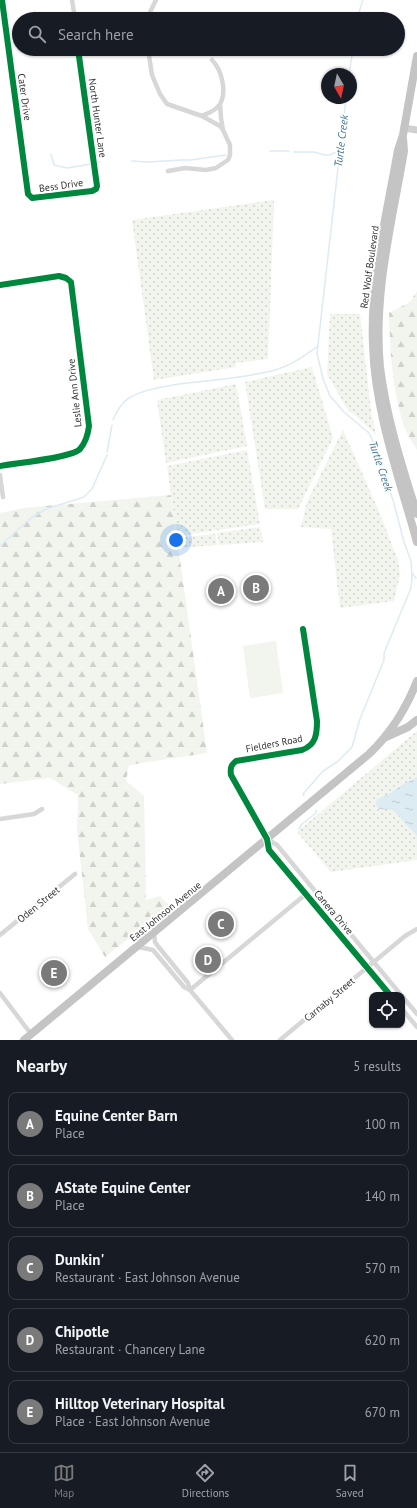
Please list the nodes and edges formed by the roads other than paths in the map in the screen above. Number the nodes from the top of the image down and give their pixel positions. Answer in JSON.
{"nodes":[{"id":1,"x":2,"y":0,"type":"edge"},
{"id":2,"x":72,"y":0,"type":"edge"},
{"id":3,"x":156,"y":0,"type":"edge"},
{"id":4,"x":74,"y":12,"type":"edge"},
{"id":5,"x":150,"y":12,"type":"edge"},
{"id":6,"x":79,"y":56,"type":"edge"},
{"id":7,"x":149,"y":56,"type":"edge"},
{"id":8,"x":417,"y":56,"type":"edge"},
{"id":9,"x":212,"y":60,"type":"dead end"},
{"id":10,"x":220,"y":104,"type":"junction"},
{"id":11,"x":202,"y":116,"type":"junction"},
{"id":12,"x":223,"y":130,"type":"junction"},
{"id":13,"x":417,"y":130,"type":"edge"},
{"id":14,"x":403,"y":131,"type":"junction"},
{"id":15,"x":168,"y":171,"type":"dead end"},
{"id":16,"x":96,"y":189,"type":"joint"},
{"id":17,"x":30,"y":196,"type":"joint"},
{"id":18,"x":0,"y":285,"type":"edge"},
{"id":19,"x":0,"y":466,"type":"edge"},
{"id":20,"x":0,"y":474,"type":"edge"},
{"id":21,"x":3,"y":497,"type":"dead end"},
{"id":22,"x":417,"y":514,"type":"edge"},
{"id":23,"x":417,"y":542,"type":"edge"},
{"id":24,"x":303,"y":629,"type":"dead end"},
{"id":25,"x":417,"y":681,"type":"edge"},
{"id":26,"x":417,"y":720,"type":"edge"},
{"id":27,"x":385,"y":737,"type":"junction"},
{"id":28,"x":42,"y":809,"type":"dead end"},
{"id":29,"x":0,"y":819,"type":"edge"},
{"id":30,"x":267,"y":839,"type":"junction"},
{"id":31,"x":75,"y":874,"type":"dead end"},
{"id":32,"x":306,"y":894,"type":"junction"},
{"id":33,"x":417,"y":929,"type":"edge"},
{"id":34,"x":154,"y":932,"type":"junction"},
{"id":35,"x":0,"y":935,"type":"edge"},
{"id":36,"x":136,"y":947,"type":"junction"},
{"id":37,"x":373,"y":962,"type":"junction"},
{"id":38,"x":367,"y":968,"type":"junction"},
{"id":39,"x":190,"y":990,"type":"junction"},
{"id":40,"x":387,"y":992,"type":"edge"},
{"id":41,"x":399,"y":992,"type":"edge"},
{"id":42,"x":0,"y":993,"type":"edge"},
{"id":43,"x":405,"y":1000,"type":"edge"},
{"id":44,"x":405,"y":1013,"type":"edge"},
{"id":45,"x":417,"y":1014,"type":"edge"},
{"id":46,"x":417,"y":1027,"type":"edge"},
{"id":47,"x":31,"y":1034,"type":"junction"},
{"id":48,"x":24,"y":1040,"type":"edge"},
{"id":49,"x":232,"y":1040,"type":"edge"},
{"id":50,"x":280,"y":1040,"type":"edge"}],
"edges":[{"from":1,"to":17,"type":"street","name":"Cater Drive"},
{"from":2,"to":4,"type":"street"},
{"from":3,"to":5,"type":"street"},
{"from":6,"to":16,"type":"street","name":"North Hunter Lane"},
{"from":7,"to":11,"type":"street"},
{"from":8,"to":14,"type":"highway","name":"Red Wolf Boulevard"},
{"from":9,"to":10,"type":"street"},
{"from":10,"to":11,"type":"street"},
{"from":10,"to":12,"type":"street"},
{"from":11,"to":12,"type":"street"},
{"from":12,"to":15,"type":"street"},
{"from":13,"to":14,"type":"street"},
{"from":14,"to":22,"type":"highway","name":"Red Wolf Boulevard"},
{"from":14,"to":23,"type":"highway","name":"Red Wolf Boulevard"},
{"from":16,"to":17,"type":"street","name":"Bess Drive"},
{"from":18,"to":19,"type":"street","name":"Leslie Ann Drive"},
{"from":20,"to":21,"type":"street"},
{"from":24,"to":30,"type":"street","name":"Fielders Road"},
{"from":25,"to":27,"type":"highway"},
{"from":26,"to":27,"type":"highway"},
{"from":27,"to":30,"type":"highway","name":"East Johnson Avenue"},
{"from":28,"to":29,"type":"street"},
{"from":30,"to":32,"type":"street","name":"Canera Drive"},
{"from":30,"to":34,"type":"highway","name":"East Johnson Avenue"},
{"from":30,"to":37,"type":"street","name":"Canera Drive"},
{"from":31,"to":35,"type":"street","name":"Oden Street"},
{"from":32,"to":38,"type":"street","name":"Canera Drive"},
{"from":32,"to":39,"type":"street"},
{"from":33,"to":37,"type":"street","name":"Carnaby Street"},
{"from":34,"to":36,"type":"highway","name":"East Johnson Avenue"},
{"from":34,"to":39,"type":"street"},
{"from":36,"to":39,"type":"street"},
{"from":36,"to":47,"type":"highway","name":"East Johnson Avenue"},
{"from":37,"to":38,"type":"street","name":"Carnaby Street"},
{"from":37,"to":41,"type":"street","name":"Canera Drive"},
{"from":38,"to":40,"type":"street","name":"Canera Drive"},
{"from":38,"to":50,"type":"street","name":"Carnaby Street"},
{"from":39,"to":49,"type":"street"},
{"from":42,"to":47,"type":"street"},
{"from":43,"to":45,"type":"street","name":"Canera Drive"},
{"from":44,"to":46,"type":"street"},
{"from":47,"to":48,"type":"highway","name":"East Johnson Avenue"}]}
